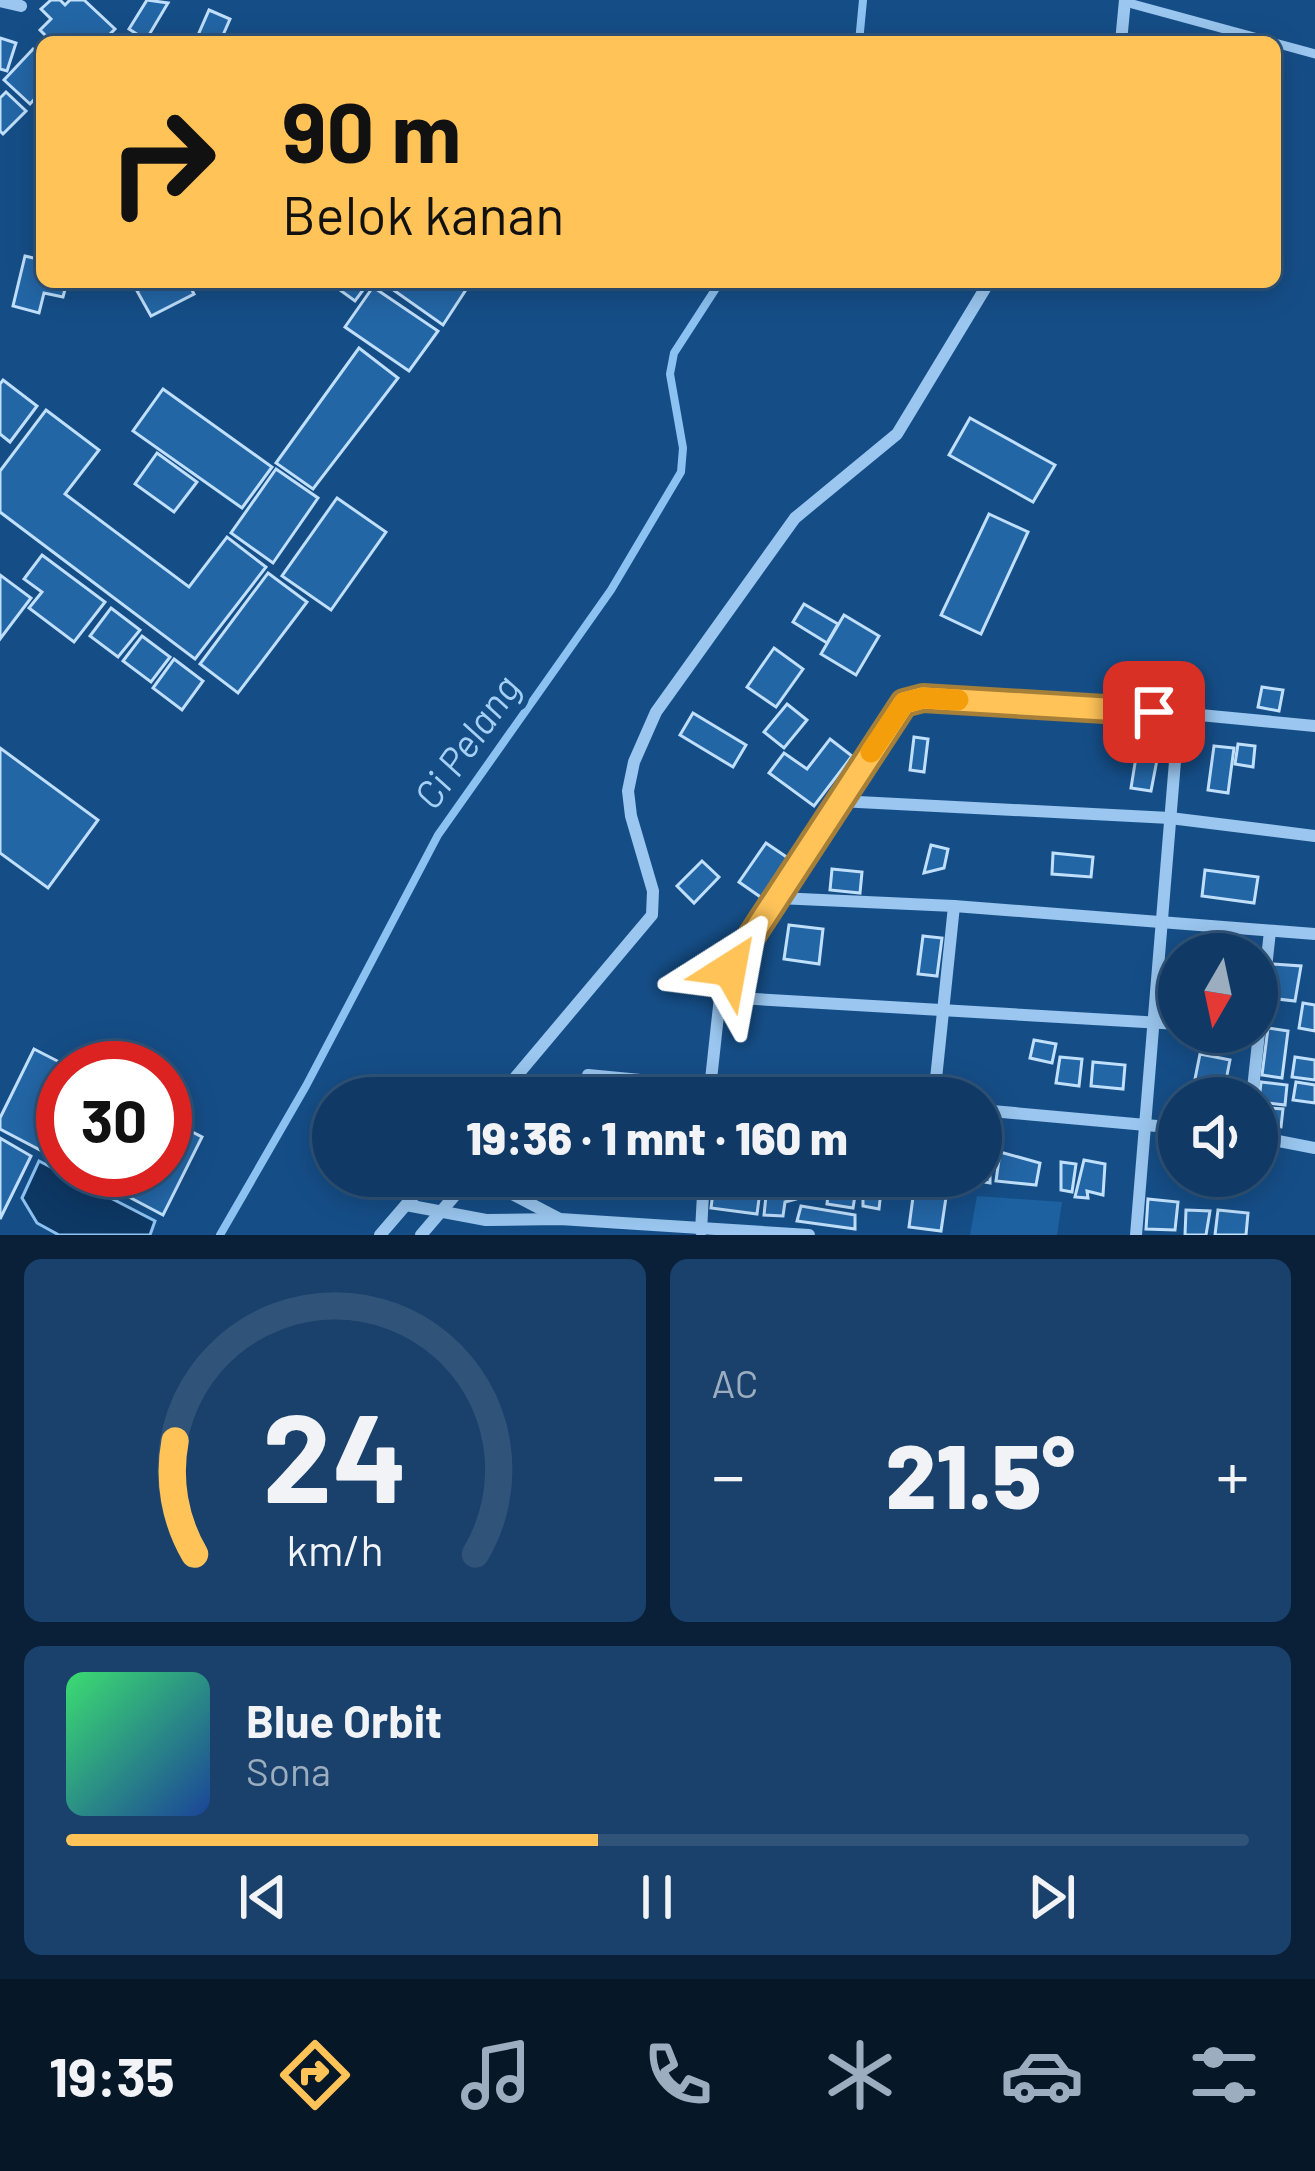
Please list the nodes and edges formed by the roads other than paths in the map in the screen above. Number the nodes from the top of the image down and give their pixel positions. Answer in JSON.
{"nodes":[{"id":1,"x":0,"y":1,"type":"edge"},
{"id":2,"x":1125,"y":1,"type":"edge"},
{"id":3,"x":21,"y":6,"type":"dead end"},
{"id":4,"x":1122,"y":36,"type":"edge"},
{"id":5,"x":1252,"y":36,"type":"edge"},
{"id":6,"x":1281,"y":44,"type":"edge"},
{"id":7,"x":1315,"y":54,"type":"edge"},
{"id":8,"x":985,"y":288,"type":"edge"},
{"id":9,"x":1179,"y":712,"type":"junction"},
{"id":10,"x":1315,"y":726,"type":"edge"},
{"id":11,"x":838,"y":801,"type":"junction"},
{"id":12,"x":1170,"y":818,"type":"junction"},
{"id":13,"x":1315,"y":836,"type":"edge"},
{"id":14,"x":778,"y":898,"type":"junction"},
{"id":15,"x":954,"y":906,"type":"junction"},
{"id":16,"x":1161,"y":924,"type":"junction"},
{"id":17,"x":1270,"y":931,"type":"joint"},
{"id":18,"x":1315,"y":934,"type":"edge"},
{"id":19,"x":720,"y":997,"type":"junction"},
{"id":20,"x":944,"y":1010,"type":"junction"},
{"id":21,"x":1153,"y":1022,"type":"junction"},
{"id":22,"x":1158,"y":1022,"type":"edge"},
{"id":23,"x":588,"y":1075,"type":"dead end"},
{"id":24,"x":516,"y":1077,"type":"edge"},
{"id":25,"x":601,"y":1077,"type":"edge"},
{"id":26,"x":711,"y":1077,"type":"edge"},
{"id":27,"x":936,"y":1077,"type":"edge"},
{"id":28,"x":1002,"y":1113,"type":"edge"},
{"id":29,"x":1144,"y":1125,"type":"junction"},
{"id":30,"x":1158,"y":1126,"type":"edge"},
{"id":31,"x":1278,"y":1141,"type":"edge"},
{"id":32,"x":1315,"y":1148,"type":"edge"},
{"id":33,"x":413,"y":1197,"type":"edge"},
{"id":34,"x":452,"y":1197,"type":"edge"},
{"id":35,"x":516,"y":1197,"type":"edge"},
{"id":36,"x":703,"y":1197,"type":"edge"},
{"id":37,"x":406,"y":1205,"type":"junction"},
{"id":38,"x":439,"y":1211,"type":"junction"},
{"id":39,"x":560,"y":1219,"type":"junction"},
{"id":40,"x":701,"y":1231,"type":"junction"},
{"id":41,"x":380,"y":1235,"type":"edge"},
{"id":42,"x":421,"y":1235,"type":"edge"},
{"id":43,"x":809,"y":1235,"type":"edge"},
{"id":44,"x":1136,"y":1235,"type":"edge"}],
"edges":[{"from":1,"to":3,"type":"street"},
{"from":2,"to":4,"type":"street"},
{"from":2,"to":5,"type":"lane"},
{"from":6,"to":7,"type":"lane"},
{"from":8,"to":24,"type":"street"},
{"from":9,"to":10,"type":"street"},
{"from":9,"to":11,"type":"street"},
{"from":9,"to":12,"type":"street"},
{"from":11,"to":12,"type":"street"},
{"from":11,"to":14,"type":"street"},
{"from":12,"to":13,"type":"street"},
{"from":12,"to":16,"type":"street"},
{"from":14,"to":15,"type":"street"},
{"from":14,"to":19,"type":"street"},
{"from":15,"to":16,"type":"street"},
{"from":15,"to":20,"type":"street"},
{"from":16,"to":17,"type":"street"},
{"from":16,"to":21,"type":"street"},
{"from":17,"to":18,"type":"street"},
{"from":19,"to":20,"type":"street"},
{"from":19,"to":26,"type":"street"},
{"from":20,"to":21,"type":"street"},
{"from":20,"to":27,"type":"street"},
{"from":21,"to":22,"type":"street"},
{"from":21,"to":29,"type":"street"},
{"from":23,"to":25,"type":"street"},
{"from":28,"to":29,"type":"street"},
{"from":29,"to":30,"type":"street"},
{"from":29,"to":44,"type":"street"},
{"from":31,"to":32,"type":"street"},
{"from":33,"to":37,"type":"street"},
{"from":34,"to":38,"type":"street"},
{"from":35,"to":39,"type":"street"},
{"from":36,"to":40,"type":"street"},
{"from":37,"to":38,"type":"street"},
{"from":37,"to":41,"type":"street"},
{"from":38,"to":39,"type":"street"},
{"from":38,"to":42,"type":"street"},
{"from":39,"to":40,"type":"street"},
{"from":40,"to":43,"type":"street"}]}
